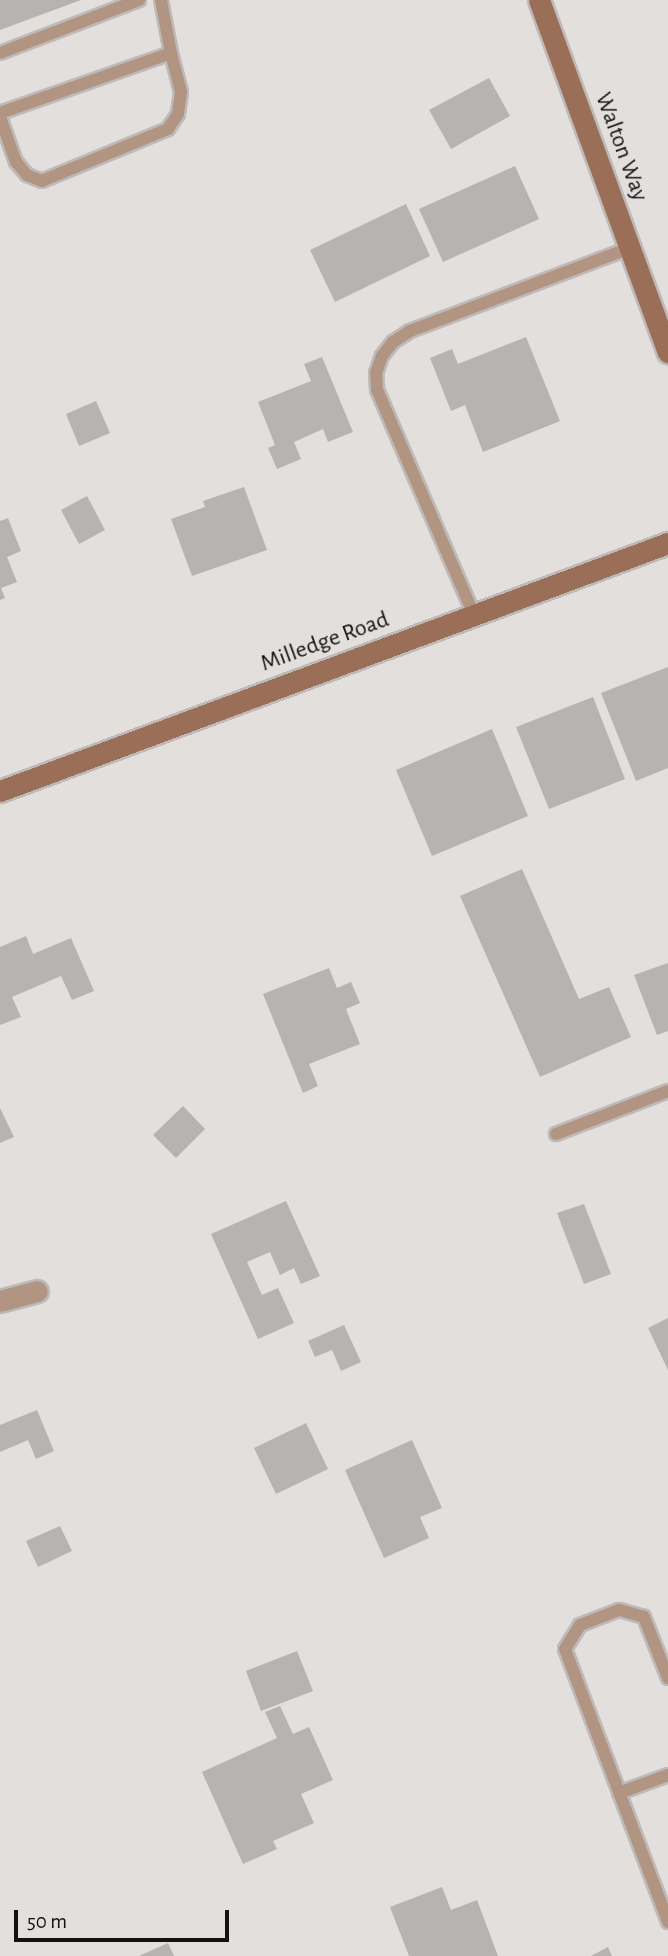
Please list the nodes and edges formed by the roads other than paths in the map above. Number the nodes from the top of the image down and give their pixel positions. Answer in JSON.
{"nodes":[{"id":1,"x":139,"y":0,"type":"edge"},
{"id":2,"x":161,"y":0,"type":"edge"},
{"id":3,"x":539,"y":0,"type":"edge"},
{"id":4,"x":0,"y":53,"type":"edge"},
{"id":5,"x":172,"y":53,"type":"junction"},
{"id":6,"x":0,"y":115,"type":"edge"},
{"id":7,"x":630,"y":248,"type":"junction"},
{"id":8,"x":668,"y":352,"type":"edge"},
{"id":9,"x":668,"y":543,"type":"edge"},
{"id":10,"x":474,"y":615,"type":"junction"},
{"id":11,"x":0,"y":791,"type":"edge"},
{"id":12,"x":668,"y":1091,"type":"edge"},
{"id":13,"x":556,"y":1134,"type":"dead end"},
{"id":14,"x":37,"y":1291,"type":"dead end"},
{"id":15,"x":0,"y":1301,"type":"edge"},
{"id":16,"x":668,"y":1678,"type":"edge"},
{"id":17,"x":668,"y":1775,"type":"edge"},
{"id":18,"x":619,"y":1793,"type":"junction"},
{"id":19,"x":668,"y":1922,"type":"edge"}],
"edges":[{"from":1,"to":4,"type":"lane"},
{"from":2,"to":5,"type":"lane"},
{"from":3,"to":7,"type":"street","name":"Walton Way"},
{"from":5,"to":6,"type":"lane"},
{"from":5,"to":6,"type":"lane"},
{"from":7,"to":8,"type":"street","name":"Walton Way"},
{"from":7,"to":10,"type":"lane"},
{"from":9,"to":10,"type":"street","name":"Milledge Road"},
{"from":10,"to":11,"type":"street","name":"Milledge Road"},
{"from":12,"to":13,"type":"lane"},
{"from":14,"to":15,"type":"street"},
{"from":16,"to":18,"type":"lane"},
{"from":17,"to":18,"type":"lane"},
{"from":18,"to":19,"type":"lane"}]}
